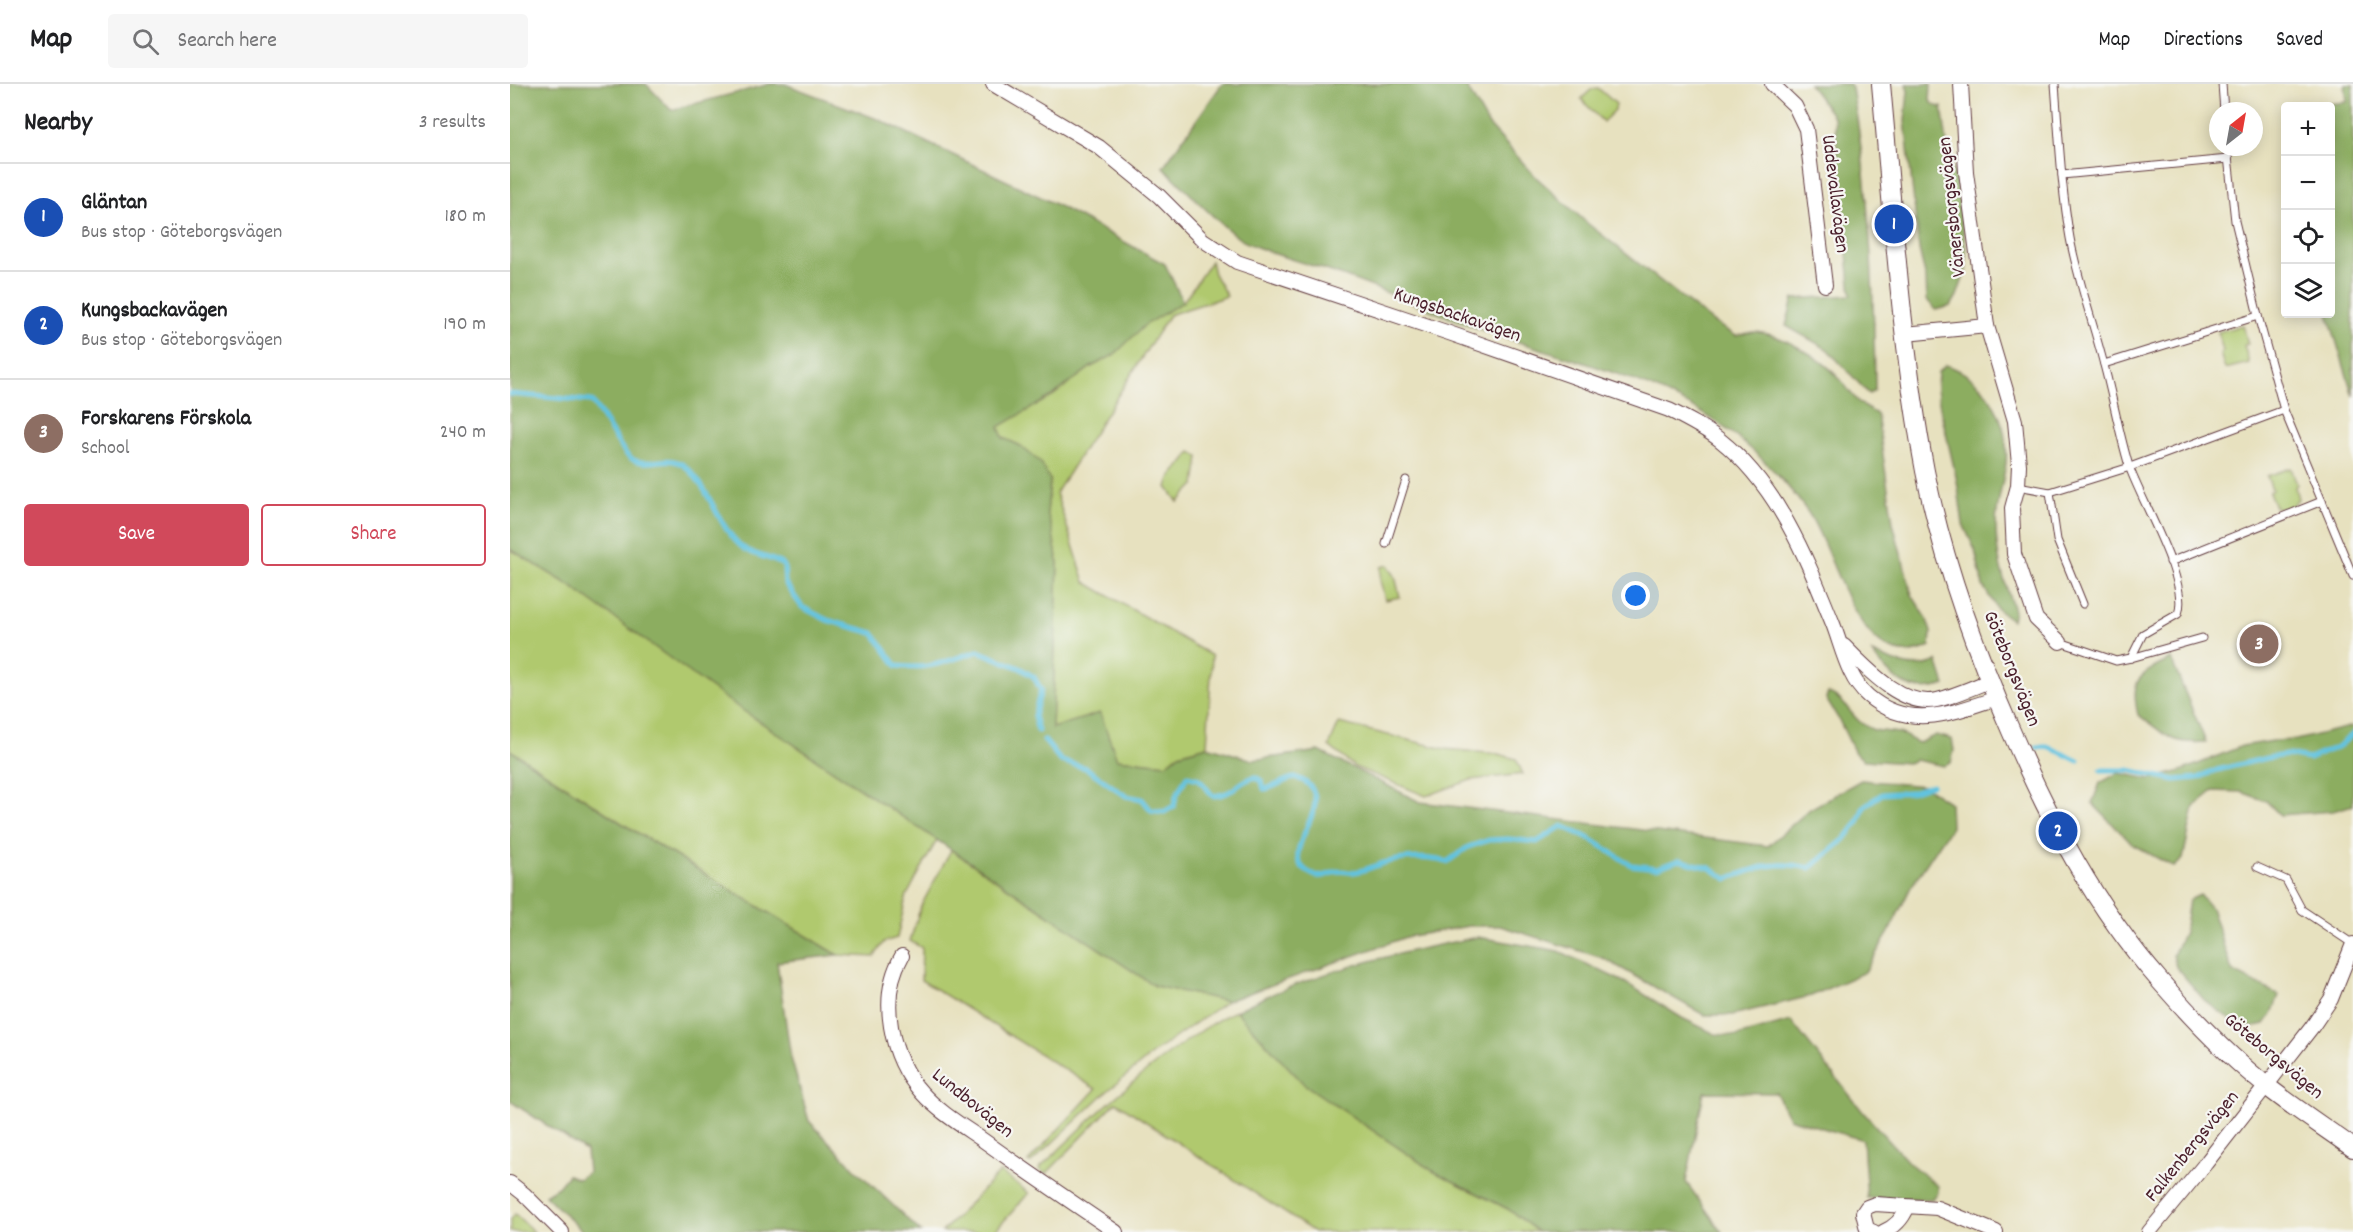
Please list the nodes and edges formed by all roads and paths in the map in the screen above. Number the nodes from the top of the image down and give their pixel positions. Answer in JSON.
{"nodes":[{"id":1,"x":993,"y":84,"type":"edge"},
{"id":2,"x":1773,"y":84,"type":"edge"},
{"id":3,"x":1881,"y":84,"type":"edge"},
{"id":4,"x":1961,"y":84,"type":"edge"},
{"id":5,"x":2055,"y":84,"type":"edge"},
{"id":6,"x":2222,"y":84,"type":"edge"},
{"id":7,"x":2223,"y":102,"type":"edge"},
{"id":8,"x":2228,"y":156,"type":"edge"},
{"id":9,"x":2228,"y":159,"type":"junction"},
{"id":10,"x":2062,"y":175,"type":"junction"},
{"id":11,"x":1825,"y":285,"type":"dead end"},
{"id":12,"x":2258,"y":316,"type":"junction"},
{"id":13,"x":1987,"y":326,"type":"junction"},
{"id":14,"x":1905,"y":334,"type":"junction"},
{"id":15,"x":2104,"y":364,"type":"junction"},
{"id":16,"x":2284,"y":410,"type":"junction"},
{"id":17,"x":2130,"y":467,"type":"junction"},
{"id":18,"x":1406,"y":480,"type":"dead end"},
{"id":19,"x":2018,"y":486,"type":"junction"},
{"id":20,"x":2050,"y":492,"type":"junction"},
{"id":21,"x":2322,"y":501,"type":"junction"},
{"id":22,"x":1386,"y":544,"type":"dead end"},
{"id":23,"x":2170,"y":562,"type":"junction"},
{"id":24,"x":2353,"y":576,"type":"edge"},
{"id":25,"x":2083,"y":604,"type":"dead end"},
{"id":26,"x":2202,"y":638,"type":"dead end"},
{"id":27,"x":1840,"y":642,"type":"junction"},
{"id":28,"x":2060,"y":642,"type":"joint"},
{"id":29,"x":2131,"y":658,"type":"junction"},
{"id":30,"x":1993,"y":690,"type":"junction"},
{"id":31,"x":2258,"y":867,"type":"dead end"},
{"id":32,"x":2352,"y":950,"type":"edge"},
{"id":33,"x":902,"y":956,"type":"dead end"},
{"id":34,"x":2267,"y":1086,"type":"junction"},
{"id":35,"x":2353,"y":1148,"type":"edge"},
{"id":36,"x":510,"y":1183,"type":"edge"},
{"id":37,"x":1907,"y":1208,"type":"junction"},
{"id":38,"x":562,"y":1232,"type":"edge"},
{"id":39,"x":1116,"y":1232,"type":"edge"},
{"id":40,"x":1874,"y":1232,"type":"edge"},
{"id":41,"x":1883,"y":1232,"type":"edge"},
{"id":42,"x":1996,"y":1232,"type":"edge"},
{"id":43,"x":2149,"y":1232,"type":"edge"}],
"edges":[{"from":1,"to":27,"type":"street","name":"Kungsbackavägen"},
{"from":2,"to":11,"type":"street","name":"Uddevallavägen"},
{"from":3,"to":14,"type":"street","name":"Göteborgsvägen"},
{"from":4,"to":13,"type":"street","name":"Vänersborgsvägen"},
{"from":5,"to":10,"type":"lane"},
{"from":6,"to":7,"type":"lane"},
{"from":8,"to":9,"type":"lane"},
{"from":9,"to":10,"type":"lane"},
{"from":9,"to":12,"type":"lane"},
{"from":10,"to":15,"type":"lane"},
{"from":12,"to":15,"type":"lane"},
{"from":12,"to":16,"type":"lane"},
{"from":13,"to":14,"type":"street"},
{"from":13,"to":19,"type":"street","name":"Vänersborgsvägen"},
{"from":14,"to":30,"type":"street","name":"Göteborgsvägen"},
{"from":15,"to":17,"type":"lane"},
{"from":16,"to":17,"type":"lane"},
{"from":16,"to":21,"type":"lane"},
{"from":17,"to":20,"type":"lane"},
{"from":17,"to":23,"type":"lane"},
{"from":18,"to":22,"type":"lane"},
{"from":19,"to":20,"type":"lane"},
{"from":19,"to":28,"type":"street","name":"Vänersborgsvägen"},
{"from":20,"to":25,"type":"lane"},
{"from":21,"to":23,"type":"lane"},
{"from":21,"to":24,"type":"lane"},
{"from":23,"to":29,"type":"lane"},
{"from":26,"to":29,"type":"lane"},
{"from":27,"to":30,"type":"street","name":"Kungsbackavägen"},
{"from":27,"to":30,"type":"street","name":"Kungsbackavägen"},
{"from":28,"to":29,"type":"lane"},
{"from":30,"to":34,"type":"street","name":"Göteborgsvägen"},
{"from":31,"to":32,"type":"lane"},
{"from":32,"to":34,"type":"street","name":"Falkenbergsvägen"},
{"from":33,"to":39,"type":"street","name":"Lundbovägen"},
{"from":34,"to":35,"type":"street","name":"Göteborgsvägen"},
{"from":34,"to":43,"type":"street","name":"Falkenbergsvägen"},
{"from":36,"to":38,"type":"street"},
{"from":37,"to":40,"type":"street"},
{"from":37,"to":41,"type":"street"},
{"from":37,"to":42,"type":"street"}]}
